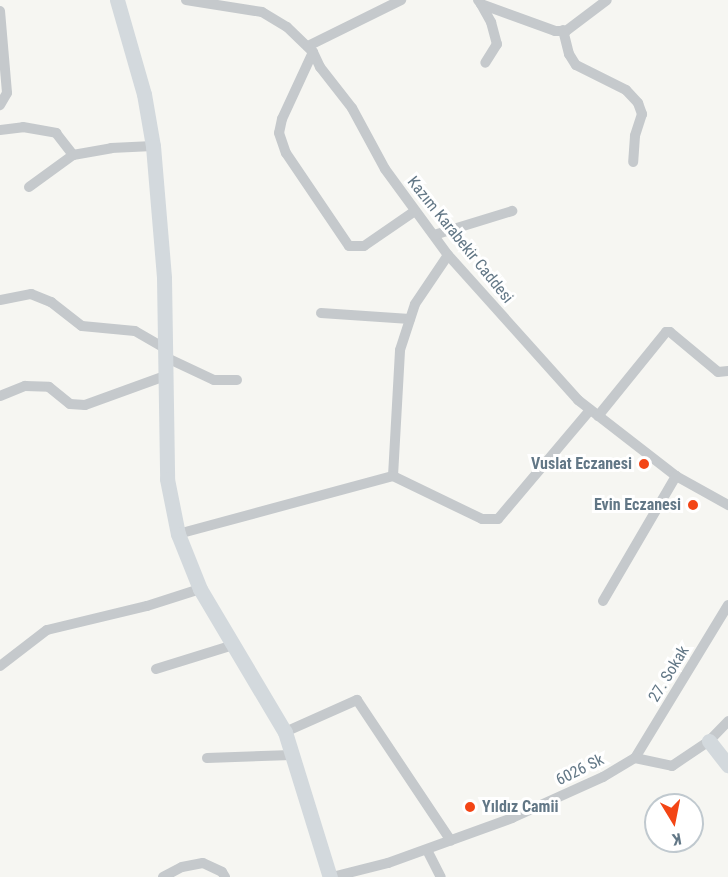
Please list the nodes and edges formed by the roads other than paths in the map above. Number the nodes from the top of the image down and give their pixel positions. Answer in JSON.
{"nodes":[{"id":1,"x":117,"y":0,"type":"edge"},
{"id":2,"x":186,"y":0,"type":"edge"},
{"id":3,"x":401,"y":0,"type":"edge"},
{"id":4,"x":607,"y":0,"type":"edge"},
{"id":5,"x":480,"y":2,"type":"edge"},
{"id":6,"x":224,"y":3,"type":"edge"},
{"id":7,"x":0,"y":11,"type":"edge"},
{"id":8,"x":563,"y":30,"type":"junction"},
{"id":9,"x":310,"y":49,"type":"junction"},
{"id":10,"x":485,"y":63,"type":"dead end"},
{"id":11,"x":0,"y":105,"type":"edge"},
{"id":12,"x":0,"y":130,"type":"edge"},
{"id":13,"x":153,"y":146,"type":"junction"},
{"id":14,"x":73,"y":156,"type":"junction"},
{"id":15,"x":633,"y":162,"type":"dead end"},
{"id":16,"x":29,"y":187,"type":"dead end"},
{"id":17,"x":415,"y":211,"type":"junction"},
{"id":18,"x":512,"y":211,"type":"dead end"},
{"id":19,"x":434,"y":235,"type":"junction"},
{"id":20,"x":448,"y":255,"type":"junction"},
{"id":21,"x":0,"y":300,"type":"edge"},
{"id":22,"x":321,"y":313,"type":"dead end"},
{"id":23,"x":410,"y":319,"type":"junction"},
{"id":24,"x":165,"y":353,"type":"junction"},
{"id":25,"x":728,"y":371,"type":"edge"},
{"id":26,"x":165,"y":375,"type":"junction"},
{"id":27,"x":237,"y":380,"type":"dead end"},
{"id":28,"x":0,"y":396,"type":"edge"},
{"id":29,"x":594,"y":413,"type":"junction"},
{"id":30,"x":393,"y":476,"type":"junction"},
{"id":31,"x":676,"y":476,"type":"junction"},
{"id":32,"x":728,"y":505,"type":"edge"},
{"id":33,"x":178,"y":534,"type":"junction"},
{"id":34,"x":200,"y":589,"type":"junction"},
{"id":35,"x":603,"y":601,"type":"dead end"},
{"id":36,"x":728,"y":605,"type":"edge"},
{"id":37,"x":233,"y":645,"type":"junction"},
{"id":38,"x":0,"y":666,"type":"edge"},
{"id":39,"x":156,"y":669,"type":"dead end"},
{"id":40,"x":728,"y":721,"type":"edge"},
{"id":41,"x":285,"y":732,"type":"junction"},
{"id":42,"x":709,"y":741,"type":"junction"},
{"id":43,"x":292,"y":755,"type":"junction"},
{"id":44,"x":207,"y":758,"type":"dead end"},
{"id":45,"x":635,"y":758,"type":"junction"},
{"id":46,"x":728,"y":765,"type":"edge"},
{"id":47,"x":451,"y":840,"type":"junction"},
{"id":48,"x":427,"y":850,"type":"junction"},
{"id":49,"x":381,"y":871,"type":"edge"},
{"id":50,"x":164,"y":877,"type":"edge"},
{"id":51,"x":225,"y":877,"type":"edge"},
{"id":52,"x":331,"y":877,"type":"edge"},
{"id":53,"x":441,"y":877,"type":"edge"}],
"edges":[{"from":1,"to":13,"type":"street"},
{"from":2,"to":6,"type":"street","name":"Kazım Karabekir Caddesi"},
{"from":3,"to":9,"type":"street"},
{"from":4,"to":8,"type":"street"},
{"from":5,"to":8,"type":"street"},
{"from":5,"to":10,"type":"street"},
{"from":6,"to":9,"type":"street","name":"Kazım Karabekir Caddesi"},
{"from":7,"to":11,"type":"street"},
{"from":8,"to":15,"type":"street"},
{"from":9,"to":17,"type":"street","name":"Kazım Karabekir Caddesi"},
{"from":9,"to":17,"type":"street"},
{"from":12,"to":14,"type":"street"},
{"from":13,"to":14,"type":"street"},
{"from":13,"to":24,"type":"street"},
{"from":14,"to":16,"type":"street"},
{"from":17,"to":19,"type":"street","name":"Kazım Karabekir Caddesi"},
{"from":18,"to":19,"type":"street"},
{"from":19,"to":20,"type":"street","name":"Kazım Karabekir Caddesi"},
{"from":20,"to":23,"type":"street"},
{"from":20,"to":29,"type":"street","name":"Kazım Karabekir Caddesi"},
{"from":21,"to":24,"type":"street"},
{"from":22,"to":23,"type":"street"},
{"from":23,"to":30,"type":"street"},
{"from":24,"to":26,"type":"street"},
{"from":24,"to":27,"type":"street"},
{"from":25,"to":29,"type":"street"},
{"from":26,"to":28,"type":"street"},
{"from":26,"to":33,"type":"street"},
{"from":29,"to":30,"type":"street"},
{"from":29,"to":31,"type":"street","name":"Kazım Karabekir Caddesi"},
{"from":30,"to":33,"type":"street"},
{"from":31,"to":32,"type":"street","name":"Kazım Karabekir Caddesi"},
{"from":31,"to":35,"type":"street"},
{"from":33,"to":34,"type":"street"},
{"from":34,"to":37,"type":"street"},
{"from":34,"to":38,"type":"street"},
{"from":36,"to":45,"type":"street","name":"27. Sokak"},
{"from":37,"to":39,"type":"street"},
{"from":37,"to":41,"type":"street"},
{"from":40,"to":42,"type":"street"},
{"from":41,"to":43,"type":"street"},
{"from":41,"to":47,"type":"street"},
{"from":42,"to":45,"type":"street"},
{"from":42,"to":46,"type":"street"},
{"from":43,"to":44,"type":"street"},
{"from":43,"to":52,"type":"street"},
{"from":45,"to":47,"type":"street","name":"6026 Sk"},
{"from":47,"to":48,"type":"street","name":"6026 Sk"},
{"from":48,"to":49,"type":"street","name":"6026 Sk"},
{"from":48,"to":53,"type":"street"},
{"from":49,"to":52,"type":"street","name":"6026 Sk"},
{"from":50,"to":51,"type":"street"}]}
